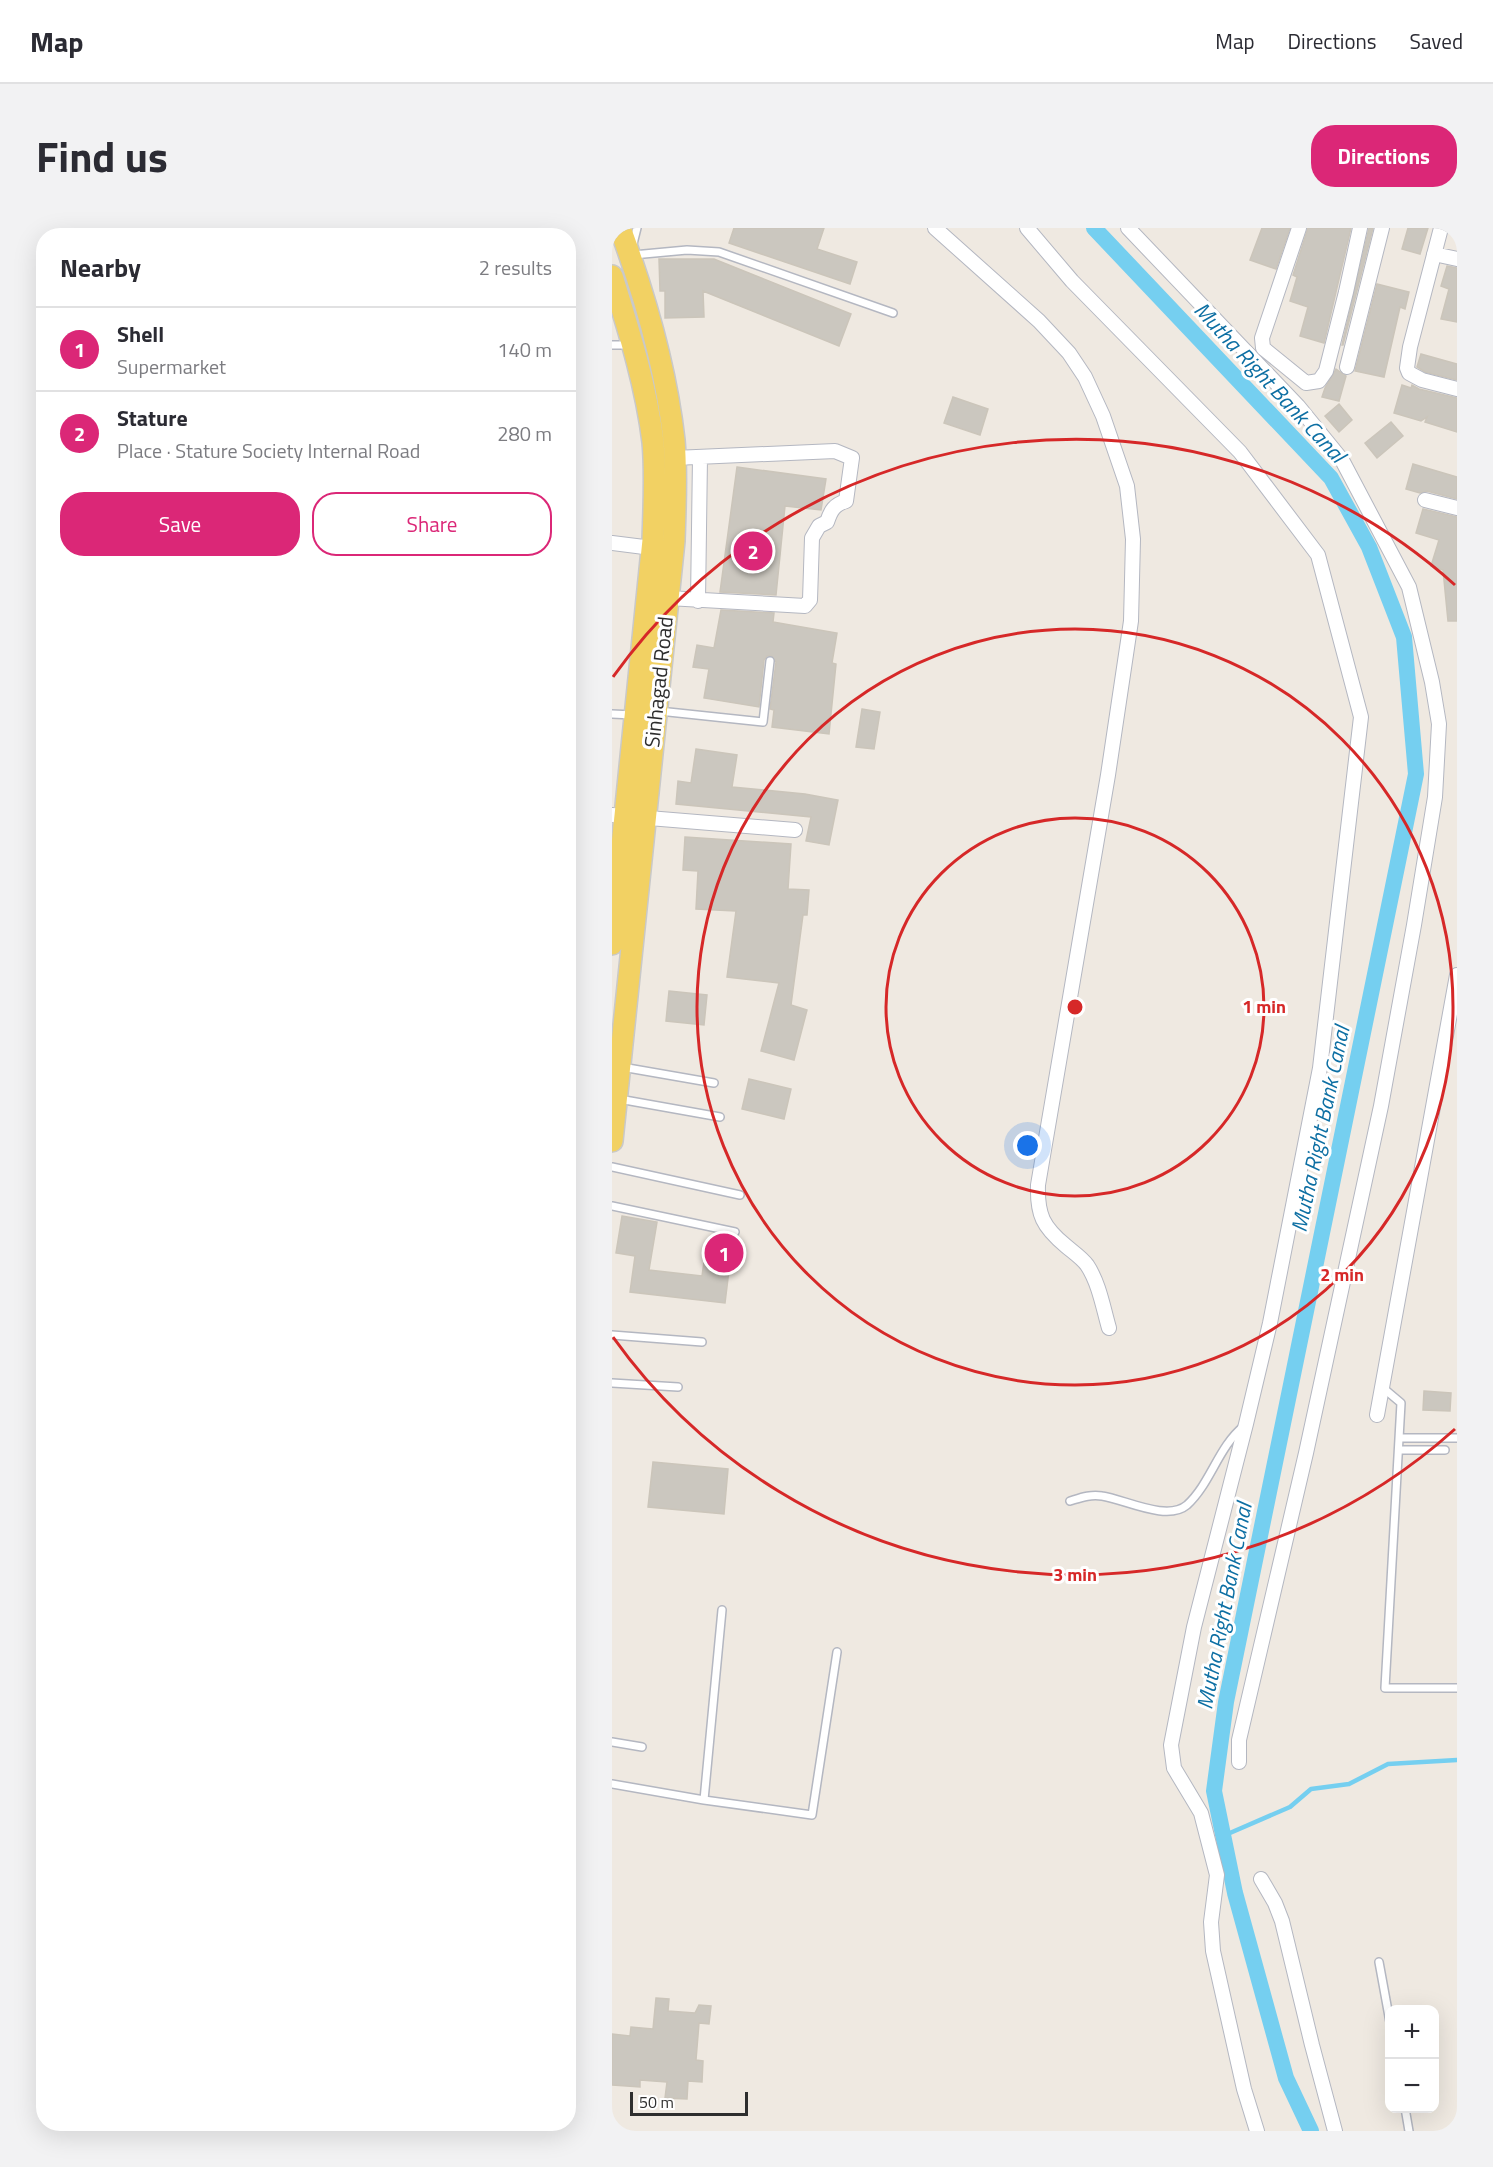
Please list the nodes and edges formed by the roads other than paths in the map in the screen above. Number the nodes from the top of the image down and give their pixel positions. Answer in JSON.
{"nodes":[{"id":1,"x":620,"y":228,"type":"edge"},
{"id":2,"x":637,"y":228,"type":"edge"},
{"id":3,"x":935,"y":228,"type":"edge"},
{"id":4,"x":1027,"y":228,"type":"edge"},
{"id":5,"x":1128,"y":228,"type":"edge"},
{"id":6,"x":1299,"y":228,"type":"edge"},
{"id":7,"x":1360,"y":228,"type":"edge"},
{"id":8,"x":1382,"y":228,"type":"edge"},
{"id":9,"x":1441,"y":228,"type":"edge"},
{"id":10,"x":1434,"y":254,"type":"junction"},
{"id":11,"x":630,"y":255,"type":"junction"},
{"id":12,"x":1457,"y":259,"type":"edge"},
{"id":13,"x":612,"y":276,"type":"edge"},
{"id":14,"x":892,"y":312,"type":"dead end"},
{"id":15,"x":612,"y":345,"type":"edge"},
{"id":16,"x":633,"y":345,"type":"junction"},
{"id":17,"x":1347,"y":366,"type":"dead end"},
{"id":18,"x":1457,"y":389,"type":"edge"},
{"id":19,"x":700,"y":457,"type":"junction"},
{"id":20,"x":674,"y":458,"type":"junction"},
{"id":21,"x":1425,"y":500,"type":"dead end"},
{"id":22,"x":1457,"y":508,"type":"edge"},
{"id":23,"x":612,"y":543,"type":"edge"},
{"id":24,"x":652,"y":548,"type":"junction"},
{"id":25,"x":668,"y":598,"type":"junction"},
{"id":26,"x":698,"y":601,"type":"junction"},
{"id":27,"x":770,"y":661,"type":"dead end"},
{"id":28,"x":646,"y":713,"type":"junction"},
{"id":29,"x":612,"y":714,"type":"edge"},
{"id":30,"x":628,"y":815,"type":"edge"},
{"id":31,"x":795,"y":830,"type":"dead end"},
{"id":32,"x":615,"y":889,"type":"edge"},
{"id":33,"x":612,"y":944,"type":"edge"},
{"id":34,"x":1457,"y":975,"type":"edge"},
{"id":35,"x":616,"y":1083,"type":"edge"},
{"id":36,"x":714,"y":1083,"type":"dead end"},
{"id":37,"x":720,"y":1118,"type":"dead end"},
{"id":38,"x":612,"y":1141,"type":"edge"},
{"id":39,"x":612,"y":1167,"type":"edge"},
{"id":40,"x":740,"y":1195,"type":"dead end"},
{"id":41,"x":612,"y":1206,"type":"edge"},
{"id":42,"x":735,"y":1232,"type":"dead end"},
{"id":43,"x":1108,"y":1328,"type":"dead end"},
{"id":44,"x":612,"y":1335,"type":"edge"},
{"id":45,"x":702,"y":1342,"type":"dead end"},
{"id":46,"x":612,"y":1383,"type":"edge"},
{"id":47,"x":678,"y":1387,"type":"dead end"},
{"id":48,"x":1382,"y":1387,"type":"junction"},
{"id":49,"x":1377,"y":1415,"type":"dead end"},
{"id":50,"x":1246,"y":1424,"type":"junction"},
{"id":51,"x":1399,"y":1438,"type":"junction"},
{"id":52,"x":1457,"y":1438,"type":"edge"},
{"id":53,"x":1399,"y":1449,"type":"junction"},
{"id":54,"x":1445,"y":1450,"type":"dead end"},
{"id":55,"x":1070,"y":1501,"type":"dead end"},
{"id":56,"x":722,"y":1610,"type":"dead end"},
{"id":57,"x":837,"y":1652,"type":"dead end"},
{"id":58,"x":1457,"y":1688,"type":"edge"},
{"id":59,"x":612,"y":1742,"type":"edge"},
{"id":60,"x":642,"y":1747,"type":"dead end"},
{"id":61,"x":1239,"y":1762,"type":"dead end"},
{"id":62,"x":612,"y":1784,"type":"edge"},
{"id":63,"x":704,"y":1800,"type":"junction"},
{"id":64,"x":1262,"y":1879,"type":"dead end"},
{"id":65,"x":1379,"y":1962,"type":"dead end"},
{"id":66,"x":1386,"y":2005,"type":"edge"},
{"id":67,"x":1406,"y":2113,"type":"edge"},
{"id":68,"x":1257,"y":2131,"type":"edge"},
{"id":69,"x":1335,"y":2131,"type":"edge"},
{"id":70,"x":1409,"y":2131,"type":"edge"}],
"edges":[{"from":1,"to":11,"type":"main road","name":"Sinhagad Road"},
{"from":2,"to":11,"type":"lane"},
{"from":3,"to":43,"type":"street"},
{"from":4,"to":50,"type":"street"},
{"from":5,"to":61,"type":"street"},
{"from":6,"to":7,"type":"street"},
{"from":8,"to":17,"type":"street"},
{"from":9,"to":10,"type":"street"},
{"from":10,"to":12,"type":"street"},
{"from":10,"to":18,"type":"street"},
{"from":11,"to":14,"type":"lane"},
{"from":11,"to":20,"type":"main road","name":"Sinhagad Road"},
{"from":13,"to":16,"type":"main road","name":"Sinhagad Road"},
{"from":15,"to":16,"type":"lane"},
{"from":16,"to":24,"type":"main road","name":"Sinhagad Road"},
{"from":19,"to":20,"type":"street"},
{"from":19,"to":26,"type":"street"},
{"from":19,"to":26,"type":"street"},
{"from":20,"to":25,"type":"main road","name":"Sinhagad Road"},
{"from":21,"to":22,"type":"street"},
{"from":23,"to":24,"type":"street"},
{"from":24,"to":28,"type":"main road","name":"Sinhagad Road"},
{"from":25,"to":26,"type":"street"},
{"from":25,"to":28,"type":"main road","name":"Sinhagad Road"},
{"from":27,"to":28,"type":"lane"},
{"from":28,"to":29,"type":"lane"},
{"from":28,"to":30,"type":"main road","name":"Sinhagad Road"},
{"from":30,"to":31,"type":"street"},
{"from":30,"to":32,"type":"main road","name":"Sinhagad Road"},
{"from":30,"to":35,"type":"main road","name":"Sinhagad Road"},
{"from":32,"to":33,"type":"main road","name":"Sinhagad Road"},
{"from":34,"to":48,"type":"street"},
{"from":35,"to":36,"type":"lane"},
{"from":35,"to":37,"type":"lane"},
{"from":35,"to":38,"type":"main road","name":"Sinhagad Road"},
{"from":39,"to":40,"type":"lane"},
{"from":41,"to":42,"type":"lane"},
{"from":44,"to":45,"type":"lane"},
{"from":46,"to":47,"type":"lane"},
{"from":48,"to":49,"type":"street"},
{"from":48,"to":51,"type":"lane"},
{"from":50,"to":55,"type":"lane"},
{"from":50,"to":68,"type":"street"},
{"from":51,"to":52,"type":"lane"},
{"from":51,"to":53,"type":"lane"},
{"from":53,"to":54,"type":"lane"},
{"from":53,"to":58,"type":"lane"},
{"from":56,"to":63,"type":"lane"},
{"from":57,"to":63,"type":"lane"},
{"from":59,"to":60,"type":"lane"},
{"from":62,"to":63,"type":"lane"},
{"from":64,"to":69,"type":"street"},
{"from":65,"to":66,"type":"lane"},
{"from":67,"to":70,"type":"lane"}]}
